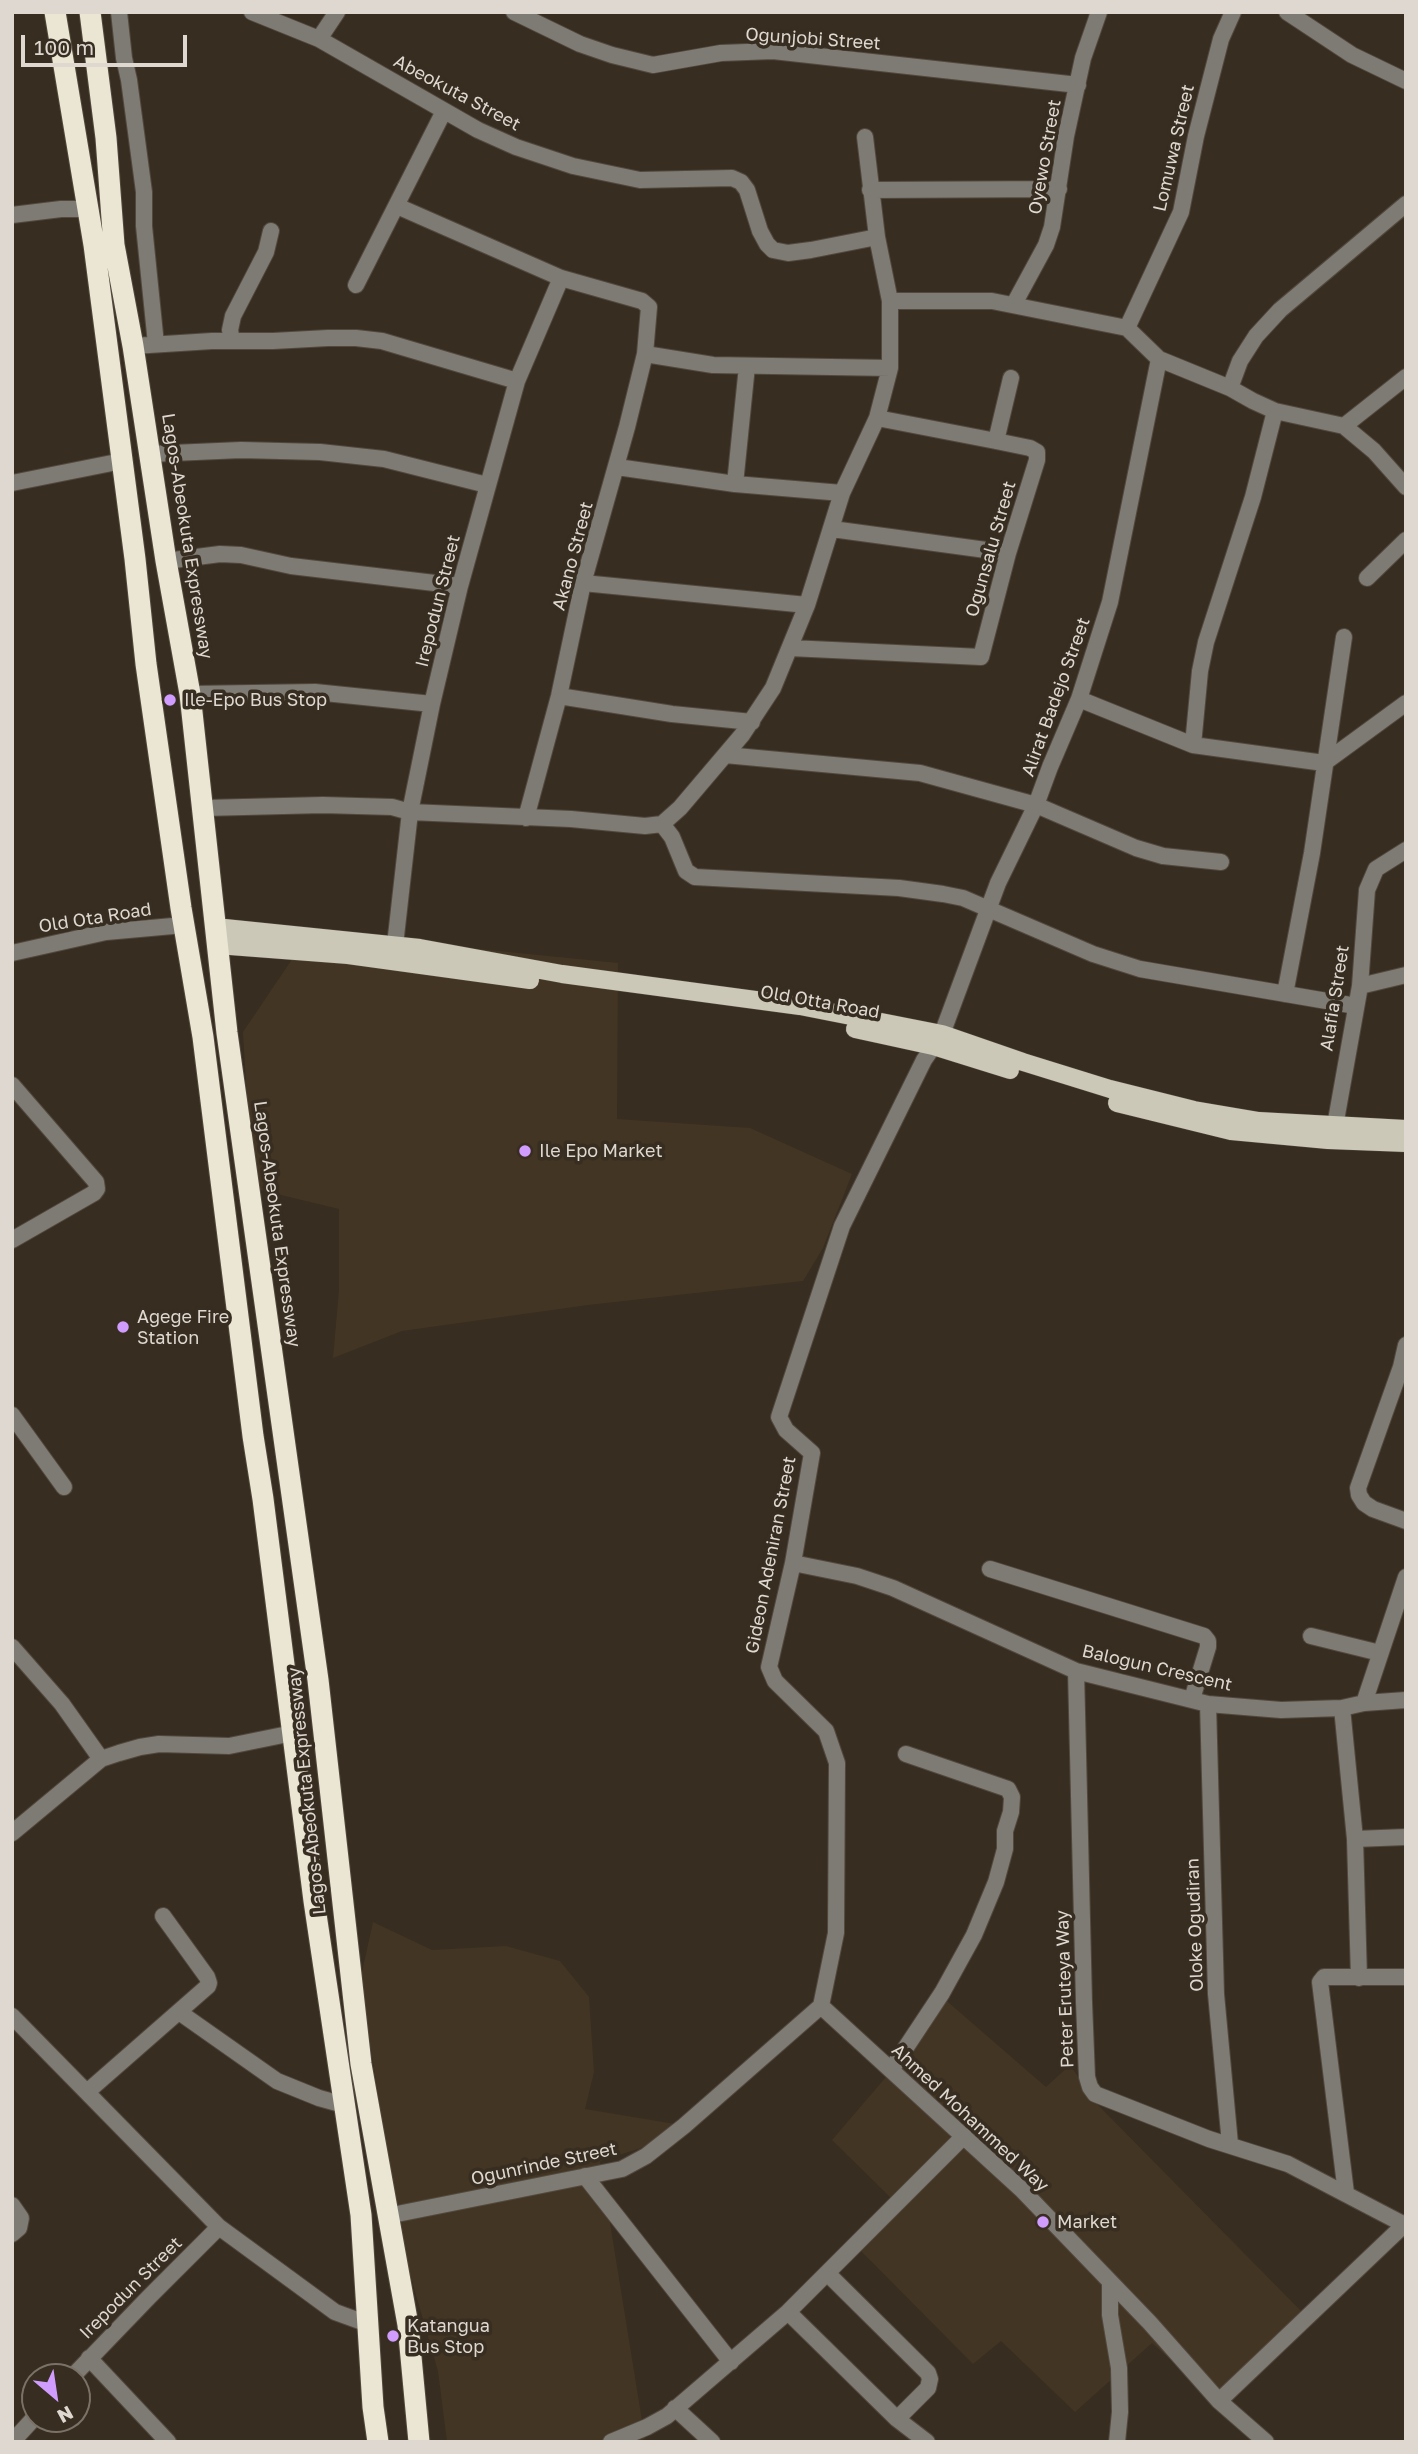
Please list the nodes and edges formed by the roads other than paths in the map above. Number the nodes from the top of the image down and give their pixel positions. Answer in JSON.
{"nodes":[{"id":1,"x":55,"y":12,"type":"edge"},
{"id":2,"x":90,"y":12,"type":"edge"},
{"id":3,"x":119,"y":12,"type":"edge"},
{"id":4,"x":252,"y":12,"type":"edge"},
{"id":5,"x":337,"y":12,"type":"edge"},
{"id":6,"x":514,"y":12,"type":"edge"},
{"id":7,"x":1100,"y":12,"type":"edge"},
{"id":8,"x":1233,"y":12,"type":"edge"},
{"id":9,"x":1291,"y":13,"type":"edge"},
{"id":10,"x":319,"y":39,"type":"junction"},
{"id":11,"x":1406,"y":81,"type":"edge"},
{"id":12,"x":1078,"y":85,"type":"junction"},
{"id":13,"x":444,"y":111,"type":"junction"},
{"id":14,"x":865,"y":137,"type":"dead end"},
{"id":15,"x":1059,"y":189,"type":"junction"},
{"id":16,"x":870,"y":190,"type":"junction"},
{"id":17,"x":1406,"y":204,"type":"edge"},
{"id":18,"x":397,"y":206,"type":"junction"},
{"id":19,"x":86,"y":209,"type":"junction"},
{"id":20,"x":12,"y":215,"type":"edge"},
{"id":21,"x":271,"y":231,"type":"dead end"},
{"id":22,"x":877,"y":237,"type":"junction"},
{"id":23,"x":104,"y":245,"type":"junction"},
{"id":24,"x":561,"y":278,"type":"junction"},
{"id":25,"x":356,"y":285,"type":"dead end"},
{"id":26,"x":890,"y":301,"type":"junction"},
{"id":27,"x":1014,"y":304,"type":"junction"},
{"id":28,"x":1127,"y":328,"type":"junction"},
{"id":29,"x":232,"y":341,"type":"junction"},
{"id":30,"x":156,"y":344,"type":"junction"},
{"id":31,"x":132,"y":345,"type":"junction"},
{"id":32,"x":645,"y":354,"type":"junction"},
{"id":33,"x":1159,"y":359,"type":"junction"},
{"id":34,"x":747,"y":366,"type":"junction"},
{"id":35,"x":890,"y":368,"type":"junction"},
{"id":36,"x":1406,"y":377,"type":"edge"},
{"id":37,"x":1011,"y":378,"type":"dead end"},
{"id":38,"x":517,"y":381,"type":"junction"},
{"id":39,"x":1230,"y":388,"type":"junction"},
{"id":40,"x":1275,"y":411,"type":"junction"},
{"id":41,"x":877,"y":418,"type":"junction"},
{"id":42,"x":1344,"y":426,"type":"junction"},
{"id":43,"x":996,"y":441,"type":"junction"},
{"id":44,"x":150,"y":454,"type":"junction"},
{"id":45,"x":122,"y":461,"type":"junction"},
{"id":46,"x":617,"y":467,"type":"junction"},
{"id":47,"x":12,"y":483,"type":"edge"},
{"id":48,"x":735,"y":484,"type":"junction"},
{"id":49,"x":487,"y":485,"type":"junction"},
{"id":50,"x":1406,"y":487,"type":"edge"},
{"id":51,"x":842,"y":493,"type":"junction"},
{"id":52,"x":832,"y":529,"type":"junction"},
{"id":53,"x":1406,"y":540,"type":"edge"},
{"id":54,"x":1008,"y":554,"type":"junction"},
{"id":55,"x":166,"y":561,"type":"junction"},
{"id":56,"x":1367,"y":578,"type":"dead end"},
{"id":57,"x":583,"y":583,"type":"junction"},
{"id":58,"x":460,"y":586,"type":"junction"},
{"id":59,"x":807,"y":605,"type":"junction"},
{"id":60,"x":1345,"y":637,"type":"dead end"},
{"id":61,"x":790,"y":648,"type":"junction"},
{"id":62,"x":190,"y":694,"type":"junction"},
{"id":63,"x":559,"y":696,"type":"junction"},
{"id":64,"x":1079,"y":699,"type":"junction"},
{"id":65,"x":1406,"y":703,"type":"edge"},
{"id":66,"x":432,"y":704,"type":"junction"},
{"id":67,"x":752,"y":722,"type":"junction"},
{"id":68,"x":1193,"y":745,"type":"junction"},
{"id":69,"x":725,"y":755,"type":"junction"},
{"id":70,"x":1324,"y":763,"type":"junction"},
{"id":71,"x":1036,"y":805,"type":"junction"},
{"id":72,"x":204,"y":808,"type":"junction"},
{"id":73,"x":410,"y":812,"type":"junction"},
{"id":74,"x":526,"y":818,"type":"junction"},
{"id":75,"x":662,"y":824,"type":"junction"},
{"id":76,"x":1406,"y":850,"type":"edge"},
{"id":77,"x":1221,"y":862,"type":"dead end"},
{"id":78,"x":989,"y":911,"type":"junction"},
{"id":79,"x":184,"y":925,"type":"junction"},
{"id":80,"x":216,"y":936,"type":"junction"},
{"id":81,"x":395,"y":945,"type":"junction"},
{"id":82,"x":12,"y":953,"type":"edge"},
{"id":83,"x":1406,"y":975,"type":"edge"},
{"id":84,"x":1360,"y":986,"type":"junction"},
{"id":85,"x":1285,"y":994,"type":"junction"},
{"id":86,"x":1356,"y":1006,"type":"junction"},
{"id":87,"x":937,"y":1040,"type":"junction"},
{"id":88,"x":12,"y":1085,"type":"edge"},
{"id":89,"x":1335,"y":1126,"type":"junction"},
{"id":90,"x":1406,"y":1129,"type":"edge"},
{"id":91,"x":1406,"y":1143,"type":"edge"},
{"id":92,"x":12,"y":1240,"type":"edge"},
{"id":93,"x":1406,"y":1345,"type":"edge"},
{"id":94,"x":1403,"y":1368,"type":"edge"},
{"id":95,"x":12,"y":1415,"type":"edge"},
{"id":96,"x":64,"y":1487,"type":"dead end"},
{"id":97,"x":1406,"y":1521,"type":"edge"},
{"id":98,"x":793,"y":1563,"type":"junction"},
{"id":99,"x":989,"y":1569,"type":"dead end"},
{"id":100,"x":1406,"y":1577,"type":"edge"},
{"id":101,"x":1311,"y":1636,"type":"dead end"},
{"id":102,"x":12,"y":1647,"type":"edge"},
{"id":103,"x":1380,"y":1653,"type":"junction"},
{"id":104,"x":1076,"y":1671,"type":"junction"},
{"id":105,"x":1192,"y":1699,"type":"junction"},
{"id":106,"x":1406,"y":1700,"type":"edge"},
{"id":107,"x":1364,"y":1703,"type":"junction"},
{"id":108,"x":1208,"y":1704,"type":"junction"},
{"id":109,"x":1342,"y":1708,"type":"junction"},
{"id":110,"x":293,"y":1733,"type":"junction"},
{"id":111,"x":906,"y":1754,"type":"dead end"},
{"id":112,"x":101,"y":1759,"type":"junction"},
{"id":113,"x":12,"y":1833,"type":"edge"},
{"id":114,"x":1406,"y":1837,"type":"edge"},
{"id":115,"x":1355,"y":1839,"type":"junction"},
{"id":116,"x":163,"y":1916,"type":"dead end"},
{"id":117,"x":1406,"y":1977,"type":"edge"},
{"id":118,"x":1359,"y":1978,"type":"junction"},
{"id":119,"x":821,"y":2006,"type":"junction"},
{"id":120,"x":179,"y":2012,"type":"junction"},
{"id":121,"x":12,"y":2015,"type":"edge"},
{"id":122,"x":891,"y":2070,"type":"junction"},
{"id":123,"x":87,"y":2092,"type":"junction"},
{"id":124,"x":344,"y":2105,"type":"junction"},
{"id":125,"x":964,"y":2136,"type":"junction"},
{"id":126,"x":1230,"y":2144,"type":"junction"},
{"id":127,"x":585,"y":2176,"type":"junction"},
{"id":128,"x":1346,"y":2193,"type":"junction"},
{"id":129,"x":16,"y":2212,"type":"edge"},
{"id":130,"x":387,"y":2216,"type":"junction"},
{"id":131,"x":1404,"y":2224,"type":"edge"},
{"id":132,"x":219,"y":2227,"type":"junction"},
{"id":133,"x":12,"y":2234,"type":"edge"},
{"id":134,"x":828,"y":2274,"type":"junction"},
{"id":135,"x":1110,"y":2282,"type":"junction"},
{"id":136,"x":788,"y":2312,"type":"junction"},
{"id":137,"x":368,"y":2323,"type":"junction"},
{"id":138,"x":89,"y":2358,"type":"junction"},
{"id":139,"x":731,"y":2362,"type":"junction"},
{"id":140,"x":85,"y":2363,"type":"edge"},
{"id":141,"x":1219,"y":2401,"type":"junction"},
{"id":142,"x":675,"y":2408,"type":"junction"},
{"id":143,"x":897,"y":2418,"type":"junction"},
{"id":144,"x":168,"y":2442,"type":"edge"},
{"id":145,"x":378,"y":2442,"type":"edge"},
{"id":146,"x":419,"y":2442,"type":"edge"},
{"id":147,"x":611,"y":2442,"type":"edge"},
{"id":148,"x":712,"y":2442,"type":"edge"},
{"id":149,"x":927,"y":2442,"type":"edge"},
{"id":150,"x":1117,"y":2442,"type":"edge"},
{"id":151,"x":1266,"y":2442,"type":"edge"}],
"edges":[{"from":1,"to":19,"type":"highway","name":"Lagos-Abeokuta Expressway"},
{"from":2,"to":23,"type":"highway","name":"Lagos-Abeokuta Expressway"},
{"from":3,"to":30,"type":"street"},
{"from":4,"to":10,"type":"street","name":"Abeokuta Street"},
{"from":5,"to":10,"type":"street"},
{"from":6,"to":12,"type":"street","name":"Ogunjobi Street"},
{"from":7,"to":12,"type":"street","name":"Oyewo Street"},
{"from":8,"to":28,"type":"street","name":"Lomuwa Street"},
{"from":9,"to":11,"type":"street"},
{"from":10,"to":13,"type":"street","name":"Abeokuta Street"},
{"from":12,"to":15,"type":"street","name":"Oyewo Street"},
{"from":13,"to":18,"type":"street"},
{"from":13,"to":22,"type":"street","name":"Abeokuta Street"},
{"from":14,"to":16,"type":"street"},
{"from":15,"to":16,"type":"street"},
{"from":15,"to":27,"type":"street","name":"Oyewo Street"},
{"from":16,"to":22,"type":"street"},
{"from":17,"to":39,"type":"street"},
{"from":18,"to":24,"type":"street"},
{"from":18,"to":25,"type":"street"},
{"from":19,"to":20,"type":"street"},
{"from":19,"to":23,"type":"highway","name":"Lagos-Abeokuta Expressway"},
{"from":21,"to":29,"type":"street"},
{"from":22,"to":26,"type":"street"},
{"from":23,"to":31,"type":"highway","name":"Lagos-Abeokuta Expressway"},
{"from":23,"to":45,"type":"highway","name":"Lagos-Abeokuta Expressway"},
{"from":24,"to":32,"type":"street","name":"Akano Street"},
{"from":24,"to":38,"type":"street","name":"Irepodun Street"},
{"from":26,"to":27,"type":"street"},
{"from":26,"to":35,"type":"street"},
{"from":27,"to":28,"type":"street"},
{"from":28,"to":33,"type":"street"},
{"from":29,"to":30,"type":"street"},
{"from":29,"to":38,"type":"street"},
{"from":30,"to":31,"type":"street"},
{"from":31,"to":44,"type":"highway","name":"Lagos-Abeokuta Expressway"},
{"from":32,"to":34,"type":"street"},
{"from":32,"to":46,"type":"street","name":"Akano Street"},
{"from":33,"to":39,"type":"street"},
{"from":33,"to":64,"type":"street","name":"Alirat Badejo Street"},
{"from":34,"to":35,"type":"street"},
{"from":34,"to":48,"type":"street"},
{"from":35,"to":41,"type":"street"},
{"from":36,"to":42,"type":"street"},
{"from":37,"to":43,"type":"street"},
{"from":38,"to":49,"type":"street","name":"Irepodun Street"},
{"from":39,"to":40,"type":"street"},
{"from":40,"to":42,"type":"street"},
{"from":40,"to":68,"type":"street"},
{"from":41,"to":43,"type":"street"},
{"from":41,"to":51,"type":"street"},
{"from":42,"to":50,"type":"street"},
{"from":43,"to":54,"type":"street","name":"Ogunsalu Street"},
{"from":44,"to":49,"type":"street"},
{"from":44,"to":55,"type":"highway","name":"Lagos-Abeokuta Expressway"},
{"from":45,"to":47,"type":"street"},
{"from":45,"to":79,"type":"highway","name":"Lagos-Abeokuta Expressway"},
{"from":46,"to":48,"type":"street"},
{"from":46,"to":57,"type":"street","name":"Akano Street"},
{"from":48,"to":51,"type":"street"},
{"from":49,"to":58,"type":"street","name":"Irepodun Street"},
{"from":51,"to":52,"type":"street"},
{"from":52,"to":54,"type":"street"},
{"from":52,"to":59,"type":"street"},
{"from":53,"to":56,"type":"street"},
{"from":54,"to":61,"type":"street","name":"Ogunsalu Street"},
{"from":55,"to":58,"type":"street"},
{"from":55,"to":62,"type":"highway","name":"Lagos-Abeokuta Expressway"},
{"from":57,"to":59,"type":"street"},
{"from":57,"to":63,"type":"street","name":"Akano Street"},
{"from":58,"to":66,"type":"street","name":"Irepodun Street"},
{"from":59,"to":61,"type":"street"},
{"from":60,"to":70,"type":"street"},
{"from":61,"to":67,"type":"street"},
{"from":62,"to":66,"type":"street"},
{"from":62,"to":72,"type":"highway","name":"Lagos-Abeokuta Expressway"},
{"from":63,"to":67,"type":"street"},
{"from":63,"to":74,"type":"street","name":"Akano Street"},
{"from":64,"to":68,"type":"street"},
{"from":64,"to":71,"type":"street","name":"Alirat Badejo Street"},
{"from":65,"to":70,"type":"street"},
{"from":66,"to":73,"type":"street","name":"Irepodun Street"},
{"from":67,"to":69,"type":"street"},
{"from":68,"to":70,"type":"street"},
{"from":69,"to":71,"type":"street"},
{"from":69,"to":75,"type":"street"},
{"from":70,"to":85,"type":"street"},
{"from":71,"to":77,"type":"street"},
{"from":71,"to":78,"type":"street","name":"Alirat Badejo Street"},
{"from":72,"to":73,"type":"street"},
{"from":72,"to":80,"type":"highway","name":"Lagos-Abeokuta Expressway"},
{"from":73,"to":74,"type":"street"},
{"from":73,"to":81,"type":"street","name":"Irepodun Street"},
{"from":74,"to":75,"type":"street"},
{"from":75,"to":78,"type":"street"},
{"from":76,"to":84,"type":"street","name":"Alafia Street"},
{"from":78,"to":85,"type":"street"},
{"from":78,"to":87,"type":"street","name":"Alirat Badejo Street"},
{"from":79,"to":82,"type":"street","name":"Old Ota Road"},
{"from":79,"to":110,"type":"highway","name":"Lagos-Abeokuta Expressway"},
{"from":80,"to":81,"type":"main road"},
{"from":80,"to":87,"type":"main road","name":"Old Otta Road"},
{"from":80,"to":130,"type":"highway","name":"Lagos-Abeokuta Expressway"},
{"from":81,"to":87,"type":"main road"},
{"from":83,"to":84,"type":"street"},
{"from":84,"to":86,"type":"street","name":"Alafia Street"},
{"from":85,"to":86,"type":"street"},
{"from":86,"to":89,"type":"street","name":"Alafia Street"},
{"from":87,"to":89,"type":"main road","name":"Old Otta Road"},
{"from":87,"to":91,"type":"main road","name":"Old Otta Road"},
{"from":87,"to":98,"type":"street","name":"Gideon Adeniran Street"},
{"from":88,"to":92,"type":"street"},
{"from":89,"to":90,"type":"main road","name":"Old Otta Road"},
{"from":93,"to":94,"type":"street"},
{"from":94,"to":97,"type":"street"},
{"from":95,"to":96,"type":"street"},
{"from":98,"to":104,"type":"street","name":"Balogun Crescent"},
{"from":98,"to":119,"type":"street","name":"Gideon Adeniran Street"},
{"from":99,"to":105,"type":"street"},
{"from":100,"to":103,"type":"street"},
{"from":101,"to":103,"type":"street"},
{"from":102,"to":112,"type":"street"},
{"from":103,"to":107,"type":"street"},
{"from":104,"to":105,"type":"street","name":"Balogun Crescent"},
{"from":104,"to":126,"type":"street","name":"Peter Eruteya Way"},
{"from":105,"to":108,"type":"street","name":"Balogun Crescent"},
{"from":106,"to":107,"type":"street","name":"Balogun Crescent"},
{"from":107,"to":109,"type":"street","name":"Balogun Crescent"},
{"from":108,"to":109,"type":"street","name":"Balogun Crescent"},
{"from":108,"to":126,"type":"street","name":"Oloke Ogudiran"},
{"from":109,"to":115,"type":"street"},
{"from":110,"to":112,"type":"street"},
{"from":110,"to":124,"type":"highway","name":"Lagos-Abeokuta Expressway"},
{"from":111,"to":122,"type":"street"},
{"from":112,"to":113,"type":"street"},
{"from":114,"to":115,"type":"street"},
{"from":115,"to":118,"type":"street"},
{"from":116,"to":120,"type":"street"},
{"from":117,"to":118,"type":"street"},
{"from":118,"to":128,"type":"street"},
{"from":119,"to":122,"type":"street","name":"Ahmed Mohammed Way"},
{"from":119,"to":127,"type":"street","name":"Ogunrinde Street"},
{"from":120,"to":123,"type":"street"},
{"from":120,"to":124,"type":"street"},
{"from":121,"to":123,"type":"street"},
{"from":122,"to":125,"type":"street","name":"Ahmed Mohammed Way"},
{"from":123,"to":132,"type":"street"},
{"from":124,"to":137,"type":"highway","name":"Lagos-Abeokuta Expressway"},
{"from":125,"to":134,"type":"street"},
{"from":125,"to":135,"type":"street","name":"Ahmed Mohammed Way"},
{"from":126,"to":128,"type":"street","name":"Peter Eruteya Way"},
{"from":127,"to":130,"type":"street","name":"Ogunrinde Street"},
{"from":127,"to":139,"type":"street"},
{"from":128,"to":131,"type":"street","name":"Peter Eruteya Way"},
{"from":129,"to":133,"type":"street"},
{"from":130,"to":146,"type":"highway","name":"Lagos-Abeokuta Expressway"},
{"from":131,"to":141,"type":"street"},
{"from":132,"to":137,"type":"street"},
{"from":132,"to":138,"type":"street","name":"Irepodun Street"},
{"from":134,"to":136,"type":"street"},
{"from":134,"to":143,"type":"street"},
{"from":135,"to":141,"type":"street","name":"Ahmed Mohammed Way"},
{"from":135,"to":150,"type":"street"},
{"from":136,"to":139,"type":"street"},
{"from":136,"to":143,"type":"street"},
{"from":137,"to":145,"type":"highway","name":"Lagos-Abeokuta Expressway"},
{"from":138,"to":140,"type":"street","name":"Irepodun Street"},
{"from":138,"to":144,"type":"street"},
{"from":139,"to":142,"type":"street"},
{"from":141,"to":151,"type":"street","name":"Ahmed Mohammed Way"},
{"from":142,"to":147,"type":"street"},
{"from":142,"to":148,"type":"street"},
{"from":143,"to":149,"type":"street"}]}
